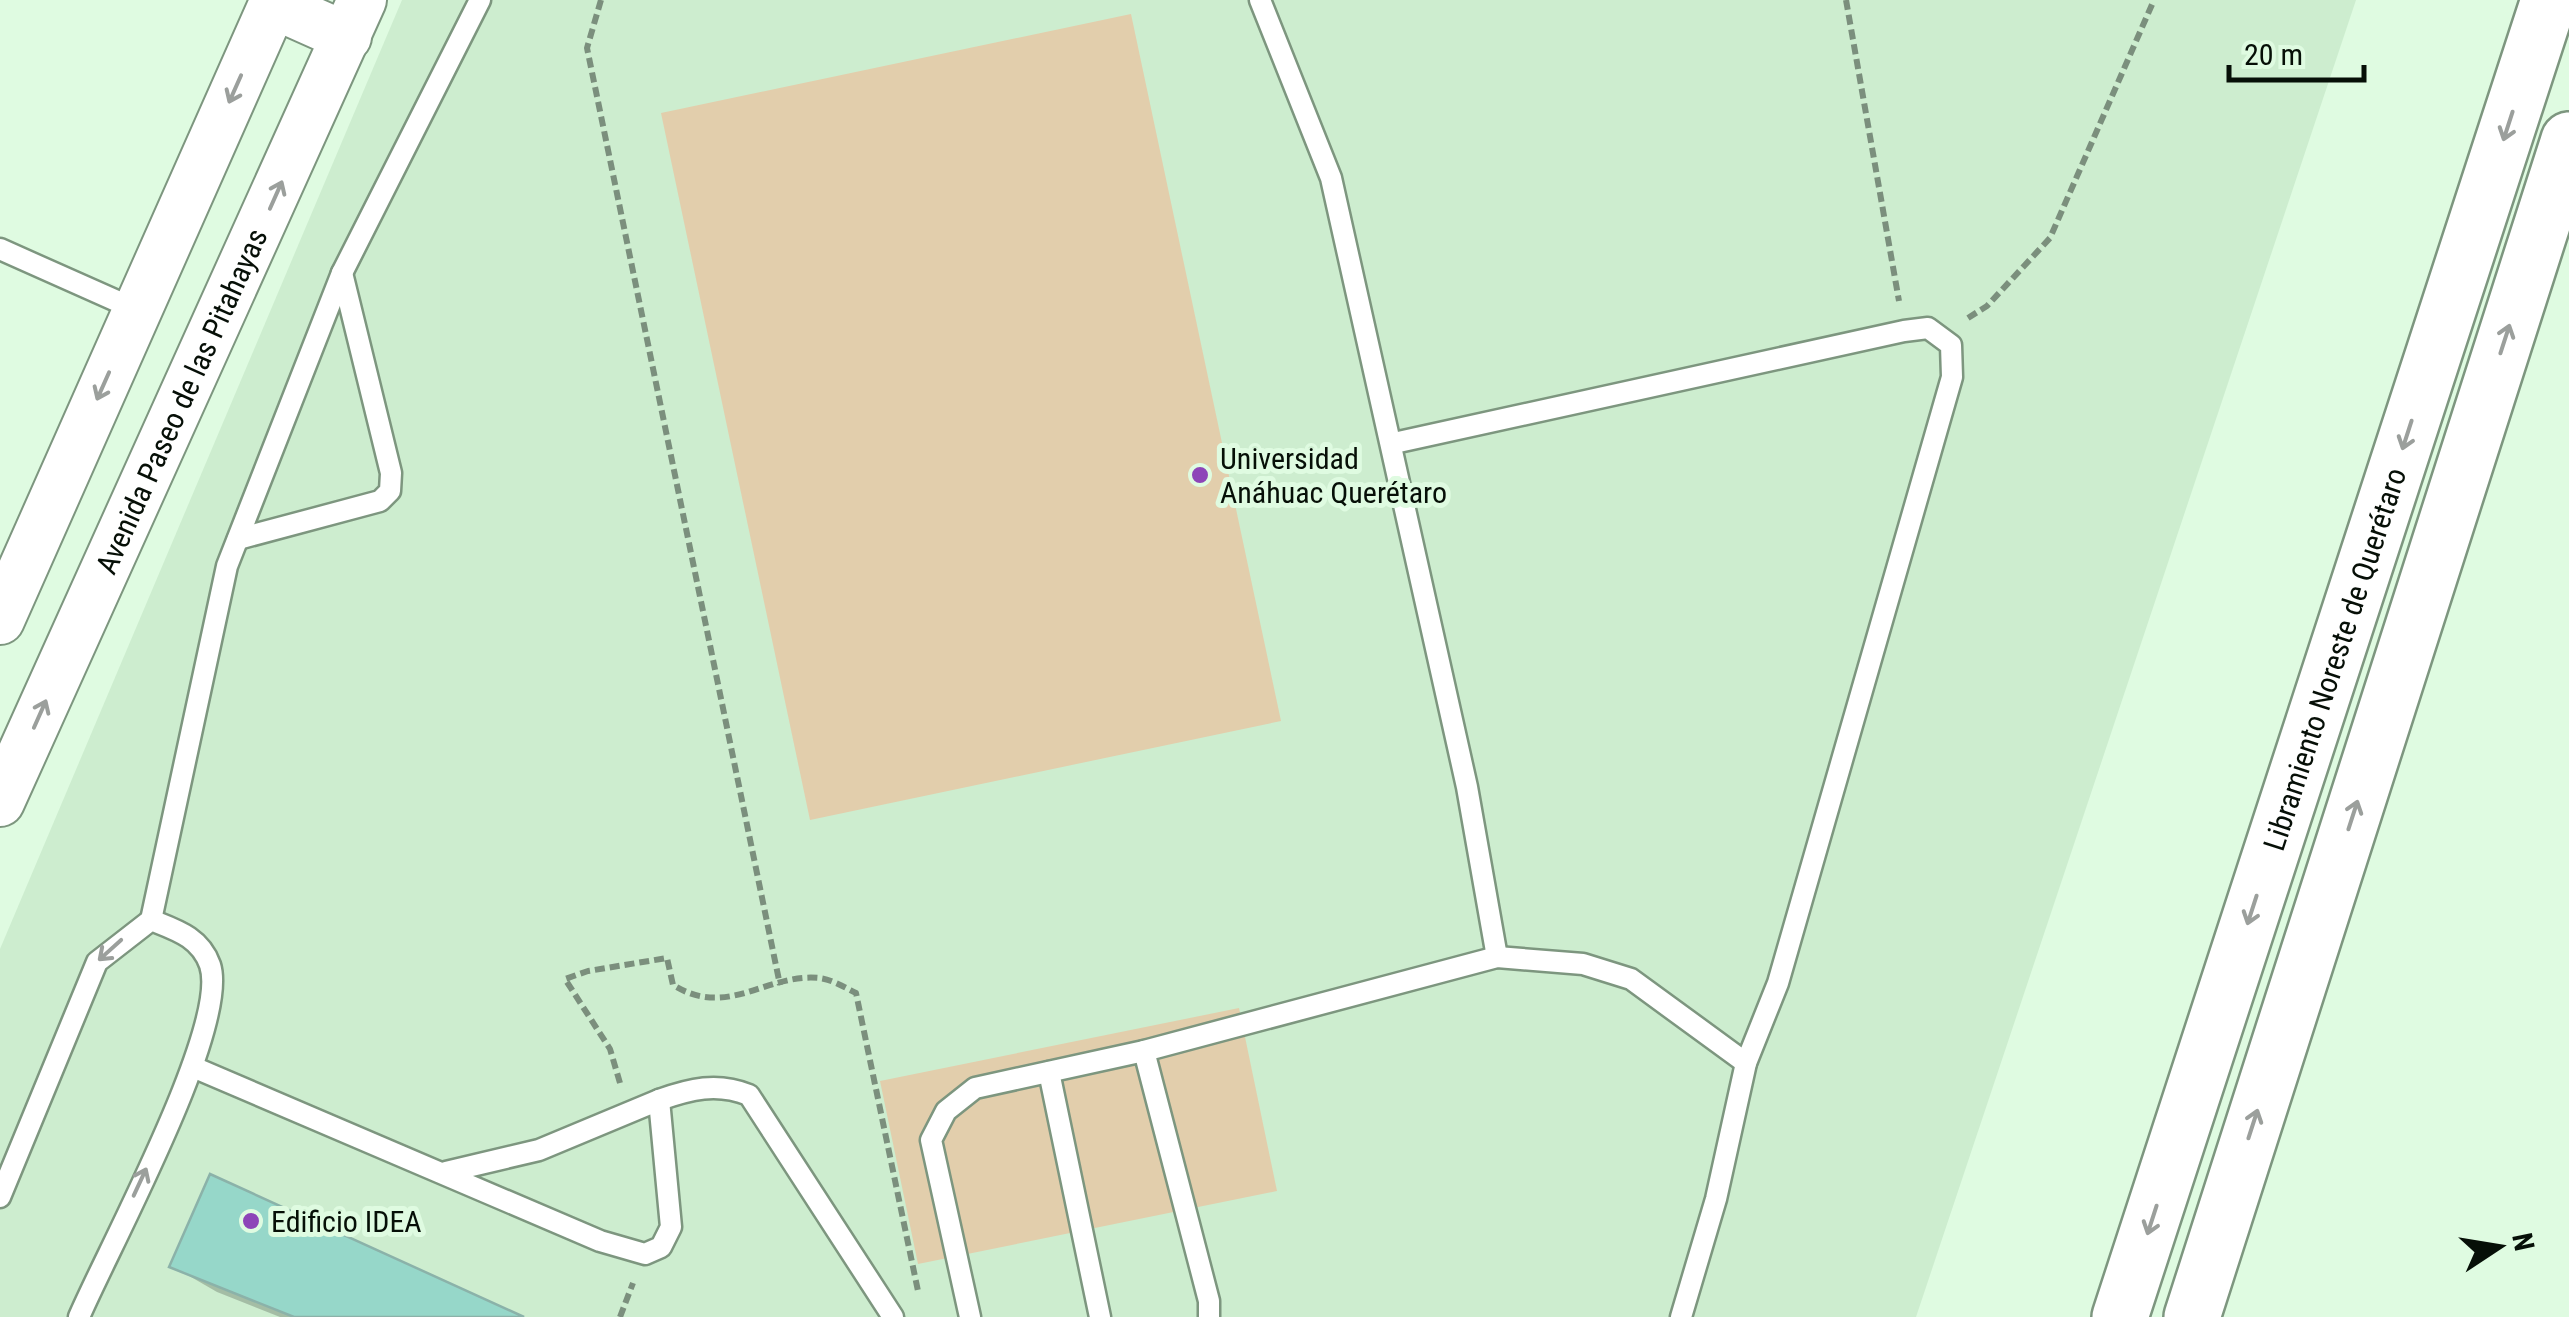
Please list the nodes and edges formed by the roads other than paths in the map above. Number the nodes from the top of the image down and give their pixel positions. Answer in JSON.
{"nodes":[{"id":1,"x":480,"y":0,"type":"edge"},
{"id":2,"x":1260,"y":0,"type":"edge"},
{"id":3,"x":2548,"y":0,"type":"edge"},
{"id":4,"x":274,"y":2,"type":"edge"},
{"id":5,"x":355,"y":18,"type":"edge"},
{"id":6,"x":2569,"y":140,"type":"edge"},
{"id":7,"x":3,"y":257,"type":"edge"},
{"id":8,"x":342,"y":274,"type":"junction"},
{"id":9,"x":137,"y":310,"type":"junction"},
{"id":10,"x":1394,"y":444,"type":"junction"},
{"id":11,"x":238,"y":539,"type":"junction"},
{"id":12,"x":0,"y":620,"type":"edge"},
{"id":13,"x":0,"y":802,"type":"edge"},
{"id":14,"x":151,"y":920,"type":"junction"},
{"id":15,"x":1497,"y":957,"type":"junction"},
{"id":16,"x":1144,"y":1050,"type":"junction"},
{"id":17,"x":1746,"y":1063,"type":"junction"},
{"id":18,"x":193,"y":1067,"type":"junction"},
{"id":19,"x":1049,"y":1072,"type":"junction"},
{"id":20,"x":659,"y":1100,"type":"junction"},
{"id":21,"x":446,"y":1172,"type":"junction"},
{"id":22,"x":0,"y":1197,"type":"edge"},
{"id":23,"x":79,"y":1317,"type":"edge"},
{"id":24,"x":893,"y":1317,"type":"edge"},
{"id":25,"x":970,"y":1317,"type":"edge"},
{"id":26,"x":1100,"y":1317,"type":"edge"},
{"id":27,"x":1209,"y":1317,"type":"edge"},
{"id":28,"x":1681,"y":1317,"type":"edge"},
{"id":29,"x":2120,"y":1317,"type":"edge"},
{"id":30,"x":2192,"y":1317,"type":"edge"}],
"edges":[{"from":1,"to":8,"type":"lane"},
{"from":2,"to":10,"type":"lane"},
{"from":3,"to":29,"type":"highway","name":"Libramiento Noreste de Querétaro","one_way":true},
{"from":4,"to":5,"type":"street"},
{"from":4,"to":9,"type":"street","one_way":true},
{"from":13,"to":5,"type":"street","name":"Avenida Paseo de las Pitahayas","one_way":true},
{"from":30,"to":6,"type":"highway","one_way":true},
{"from":7,"to":9,"type":"lane"},
{"from":8,"to":11,"type":"lane"},
{"from":8,"to":11,"type":"lane"},
{"from":9,"to":12,"type":"street","one_way":true},
{"from":10,"to":15,"type":"lane"},
{"from":10,"to":17,"type":"lane"},
{"from":11,"to":14,"type":"lane"},
{"from":14,"to":18,"type":"lane"},
{"from":14,"to":22,"type":"lane","one_way":true},
{"from":15,"to":16,"type":"lane"},
{"from":15,"to":17,"type":"lane"},
{"from":16,"to":19,"type":"lane"},
{"from":16,"to":27,"type":"lane"},
{"from":17,"to":28,"type":"lane"},
{"from":18,"to":21,"type":"lane"},
{"from":23,"to":18,"type":"lane","one_way":true},
{"from":19,"to":25,"type":"lane"},
{"from":19,"to":26,"type":"lane"},
{"from":20,"to":21,"type":"lane"},
{"from":20,"to":21,"type":"lane"},
{"from":20,"to":24,"type":"lane"}]}
